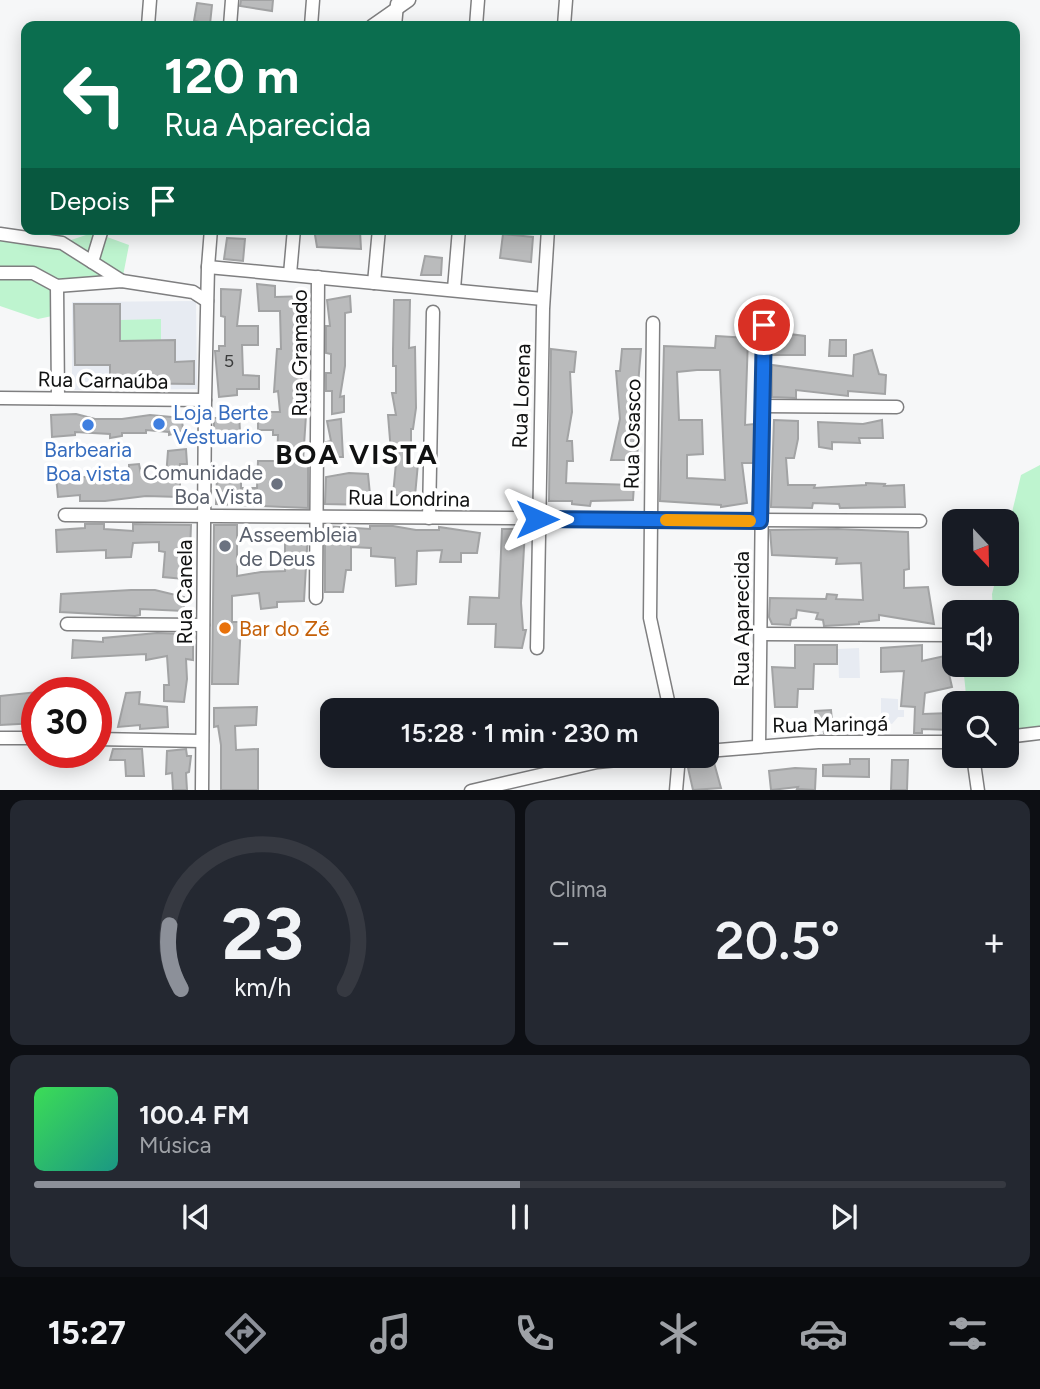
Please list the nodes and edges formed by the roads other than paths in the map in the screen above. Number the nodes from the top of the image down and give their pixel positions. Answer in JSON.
{"nodes":[{"id":1,"x":150,"y":0,"type":"edge"},
{"id":2,"x":232,"y":0,"type":"edge"},
{"id":3,"x":313,"y":0,"type":"edge"},
{"id":4,"x":409,"y":0,"type":"edge"},
{"id":5,"x":478,"y":0,"type":"edge"},
{"id":6,"x":566,"y":0,"type":"edge"},
{"id":7,"x":397,"y":4,"type":"edge"},
{"id":8,"x":148,"y":21,"type":"edge"},
{"id":9,"x":230,"y":21,"type":"edge"},
{"id":10,"x":311,"y":21,"type":"edge"},
{"id":11,"x":378,"y":21,"type":"edge"},
{"id":12,"x":476,"y":21,"type":"edge"},
{"id":13,"x":564,"y":21,"type":"edge"},
{"id":14,"x":0,"y":234,"type":"edge"},
{"id":15,"x":100,"y":235,"type":"edge"},
{"id":16,"x":211,"y":235,"type":"edge"},
{"id":17,"x":293,"y":235,"type":"edge"},
{"id":18,"x":378,"y":235,"type":"edge"},
{"id":19,"x":458,"y":235,"type":"edge"},
{"id":20,"x":548,"y":235,"type":"edge"},
{"id":21,"x":92,"y":262,"type":"junction"},
{"id":22,"x":208,"y":267,"type":"junction"},
{"id":23,"x":0,"y":273,"type":"edge"},
{"id":24,"x":290,"y":274,"type":"junction"},
{"id":25,"x":318,"y":277,"type":"junction"},
{"id":26,"x":122,"y":281,"type":"junction"},
{"id":27,"x":374,"y":283,"type":"junction"},
{"id":28,"x":57,"y":286,"type":"junction"},
{"id":29,"x":454,"y":289,"type":"junction"},
{"id":30,"x":543,"y":299,"type":"junction"},
{"id":31,"x":207,"y":302,"type":"junction"},
{"id":32,"x":433,"y":312,"type":"dead end"},
{"id":33,"x":653,"y":323,"type":"dead end"},
{"id":34,"x":764,"y":325,"type":"dead end"},
{"id":35,"x":1,"y":398,"type":"edge"},
{"id":36,"x":58,"y":398,"type":"junction"},
{"id":37,"x":205,"y":400,"type":"junction"},
{"id":38,"x":762,"y":406,"type":"junction"},
{"id":39,"x":897,"y":407,"type":"dead end"},
{"id":40,"x":65,"y":515,"type":"dead end"},
{"id":41,"x":204,"y":516,"type":"junction"},
{"id":42,"x":317,"y":516,"type":"junction"},
{"id":43,"x":429,"y":518,"type":"junction"},
{"id":44,"x":537,"y":519,"type":"junction"},
{"id":45,"x":651,"y":520,"type":"junction"},
{"id":46,"x":760,"y":521,"type":"junction"},
{"id":47,"x":920,"y":521,"type":"dead end"},
{"id":48,"x":316,"y":598,"type":"dead end"},
{"id":49,"x":67,"y":624,"type":"dead end"},
{"id":50,"x":204,"y":625,"type":"junction"},
{"id":51,"x":761,"y":634,"type":"junction"},
{"id":52,"x":942,"y":635,"type":"edge"},
{"id":53,"x":537,"y":648,"type":"dead end"},
{"id":54,"x":667,"y":698,"type":"edge"},
{"id":55,"x":1040,"y":733,"type":"edge"},
{"id":56,"x":1019,"y":735,"type":"edge"},
{"id":57,"x":0,"y":738,"type":"edge"},
{"id":58,"x":21,"y":738,"type":"edge"},
{"id":59,"x":112,"y":739,"type":"edge"},
{"id":60,"x":202,"y":741,"type":"junction"},
{"id":61,"x":942,"y":742,"type":"edge"},
{"id":62,"x":759,"y":746,"type":"junction"},
{"id":63,"x":719,"y":750,"type":"edge"},
{"id":64,"x":570,"y":768,"type":"edge"},
{"id":65,"x":678,"y":768,"type":"edge"},
{"id":66,"x":975,"y":768,"type":"edge"},
{"id":67,"x":202,"y":790,"type":"edge"},
{"id":68,"x":471,"y":790,"type":"edge"},
{"id":69,"x":676,"y":790,"type":"edge"},
{"id":70,"x":978,"y":790,"type":"edge"}],
"edges":[{"from":1,"to":8,"type":"street"},
{"from":2,"to":9,"type":"street"},
{"from":3,"to":10,"type":"street"},
{"from":4,"to":7,"type":"street"},
{"from":5,"to":12,"type":"street"},
{"from":6,"to":13,"type":"street"},
{"from":7,"to":11,"type":"street"},
{"from":14,"to":21,"type":"street"},
{"from":15,"to":21,"type":"street"},
{"from":16,"to":22,"type":"street","name":"Rua Canela"},
{"from":17,"to":24,"type":"street","name":"Rua Gramado"},
{"from":18,"to":27,"type":"street"},
{"from":19,"to":29,"type":"street"},
{"from":20,"to":30,"type":"street","name":"Rua Lorena"},
{"from":21,"to":26,"type":"street"},
{"from":22,"to":24,"type":"street"},
{"from":22,"to":31,"type":"street","name":"Rua Canela"},
{"from":23,"to":28,"type":"street"},
{"from":24,"to":25,"type":"street"},
{"from":25,"to":27,"type":"street"},
{"from":25,"to":42,"type":"street","name":"Rua Gramado"},
{"from":26,"to":28,"type":"street"},
{"from":26,"to":31,"type":"street"},
{"from":27,"to":29,"type":"street"},
{"from":28,"to":36,"type":"street"},
{"from":29,"to":30,"type":"street"},
{"from":30,"to":44,"type":"street","name":"Rua Lorena"},
{"from":31,"to":37,"type":"street","name":"Rua Canela"},
{"from":32,"to":43,"type":"street"},
{"from":33,"to":45,"type":"street","name":"Rua Osasco"},
{"from":34,"to":38,"type":"street","name":"Rua Aparecida"},
{"from":35,"to":36,"type":"street","name":"Rua Carnaúba"},
{"from":36,"to":37,"type":"street","name":"Rua Carnaúba"},
{"from":37,"to":41,"type":"street","name":"Rua Canela"},
{"from":38,"to":39,"type":"street"},
{"from":38,"to":46,"type":"street","name":"Rua Aparecida"},
{"from":40,"to":41,"type":"street","name":"Rua Londrina"},
{"from":41,"to":42,"type":"street","name":"Rua Londrina"},
{"from":41,"to":50,"type":"street","name":"Rua Canela"},
{"from":42,"to":43,"type":"street","name":"Rua Londrina"},
{"from":42,"to":48,"type":"street","name":"Rua Gramado"},
{"from":43,"to":44,"type":"street","name":"Rua Londrina"},
{"from":44,"to":45,"type":"street","name":"Rua Londrina"},
{"from":44,"to":53,"type":"street","name":"Rua Lorena"},
{"from":45,"to":46,"type":"street","name":"Rua Londrina"},
{"from":45,"to":54,"type":"street","name":"Rua Osasco"},
{"from":46,"to":47,"type":"street","name":"Rua Londrina"},
{"from":46,"to":51,"type":"street","name":"Rua Aparecida"},
{"from":49,"to":50,"type":"street"},
{"from":50,"to":60,"type":"street","name":"Rua Canela"},
{"from":51,"to":52,"type":"street"},
{"from":51,"to":62,"type":"street","name":"Rua Aparecida"},
{"from":55,"to":56,"type":"street"},
{"from":57,"to":58,"type":"street"},
{"from":59,"to":60,"type":"street"},
{"from":60,"to":67,"type":"street","name":"Rua Canela"},
{"from":61,"to":62,"type":"street","name":"Rua Maringá"},
{"from":62,"to":63,"type":"street","name":"Rua Maringá"},
{"from":64,"to":68,"type":"street"},
{"from":65,"to":69,"type":"street"},
{"from":66,"to":70,"type":"street"}]}
